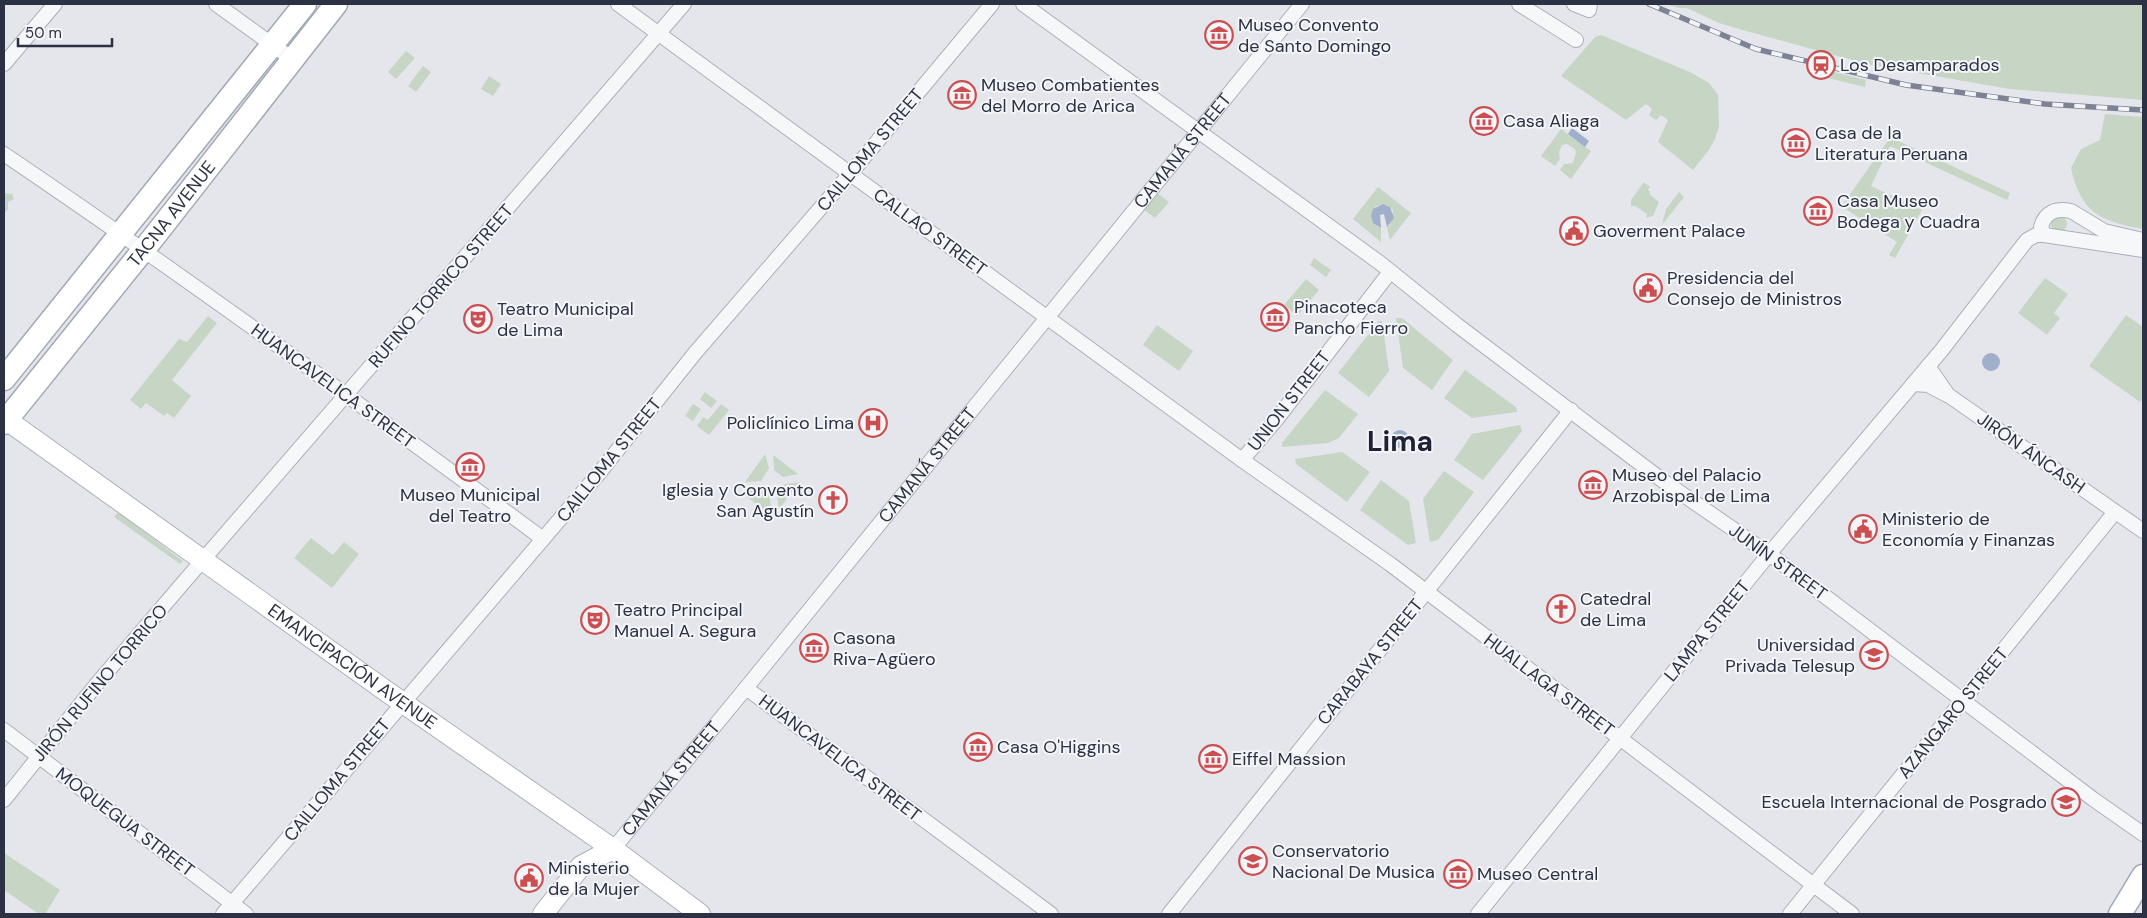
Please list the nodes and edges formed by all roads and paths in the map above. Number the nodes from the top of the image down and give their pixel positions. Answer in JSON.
{"nodes":[{"id":1,"x":55,"y":4,"type":"edge"},
{"id":2,"x":216,"y":4,"type":"edge"},
{"id":3,"x":288,"y":4,"type":"edge"},
{"id":4,"x":305,"y":4,"type":"edge"},
{"id":5,"x":336,"y":4,"type":"edge"},
{"id":6,"x":618,"y":4,"type":"edge"},
{"id":7,"x":684,"y":4,"type":"edge"},
{"id":8,"x":992,"y":4,"type":"edge"},
{"id":9,"x":1023,"y":4,"type":"edge"},
{"id":10,"x":1302,"y":4,"type":"edge"},
{"id":11,"x":1519,"y":4,"type":"edge"},
{"id":12,"x":1574,"y":4,"type":"edge"},
{"id":13,"x":1589,"y":7,"type":"edge"},
{"id":14,"x":659,"y":34,"type":"junction"},
{"id":15,"x":1576,"y":40,"type":"dead end"},
{"id":16,"x":267,"y":42,"type":"junction"},
{"id":17,"x":292,"y":59,"type":"junction"},
{"id":18,"x":4,"y":64,"type":"edge"},
{"id":19,"x":1198,"y":131,"type":"junction"},
{"id":20,"x":4,"y":154,"type":"edge"},
{"id":21,"x":850,"y":174,"type":"junction"},
{"id":22,"x":2076,"y":216,"type":"junction"},
{"id":23,"x":116,"y":231,"type":"junction"},
{"id":24,"x":2044,"y":235,"type":"junction"},
{"id":25,"x":2068,"y":238,"type":"junction"},
{"id":26,"x":2143,"y":240,"type":"edge"},
{"id":27,"x":2143,"y":250,"type":"edge"},
{"id":28,"x":146,"y":252,"type":"junction"},
{"id":29,"x":1390,"y":272,"type":"junction"},
{"id":30,"x":1048,"y":316,"type":"junction"},
{"id":31,"x":4,"y":364,"type":"edge"},
{"id":32,"x":1928,"y":366,"type":"junction"},
{"id":33,"x":4,"y":380,"type":"edge"},
{"id":34,"x":1913,"y":384,"type":"junction"},
{"id":35,"x":347,"y":394,"type":"junction"},
{"id":36,"x":1948,"y":395,"type":"junction"},
{"id":37,"x":1571,"y":410,"type":"junction"},
{"id":38,"x":5,"y":420,"type":"edge"},
{"id":39,"x":1242,"y":460,"type":"junction"},
{"id":40,"x":2115,"y":512,"type":"junction"},
{"id":41,"x":2143,"y":531,"type":"edge"},
{"id":42,"x":543,"y":539,"type":"junction"},
{"id":43,"x":1769,"y":554,"type":"junction"},
{"id":44,"x":204,"y":559,"type":"junction"},
{"id":45,"x":1427,"y":591,"type":"junction"},
{"id":46,"x":746,"y":688,"type":"junction"},
{"id":47,"x":1962,"y":700,"type":"junction"},
{"id":48,"x":403,"y":703,"type":"junction"},
{"id":49,"x":4,"y":730,"type":"edge"},
{"id":50,"x":1620,"y":738,"type":"junction"},
{"id":51,"x":38,"y":756,"type":"junction"},
{"id":52,"x":4,"y":800,"type":"edge"},
{"id":53,"x":2143,"y":834,"type":"edge"},
{"id":54,"x":613,"y":849,"type":"junction"},
{"id":55,"x":2143,"y":876,"type":"edge"},
{"id":56,"x":1814,"y":885,"type":"junction"},
{"id":57,"x":228,"y":909,"type":"edge"},
{"id":58,"x":246,"y":914,"type":"edge"},
{"id":59,"x":543,"y":914,"type":"edge"},
{"id":60,"x":700,"y":914,"type":"edge"},
{"id":61,"x":1051,"y":914,"type":"edge"},
{"id":62,"x":1169,"y":914,"type":"edge"},
{"id":63,"x":1478,"y":914,"type":"edge"},
{"id":64,"x":1790,"y":914,"type":"edge"},
{"id":65,"x":1852,"y":914,"type":"edge"},
{"id":66,"x":2120,"y":914,"type":"edge"}],
"edges":[{"from":1,"to":18,"type":"street"},
{"from":2,"to":16,"type":"street"},
{"from":3,"to":16,"type":"main road","name":"TACNA AVENUE"},
{"from":4,"to":16,"type":"main road","name":"TACNA AVENUE"},
{"from":5,"to":17,"type":"main road","name":"TACNA AVENUE"},
{"from":6,"to":14,"type":"street","name":"CALLAO STREET"},
{"from":7,"to":14,"type":"street","name":"RUFINO TORRICO STREET"},
{"from":8,"to":21,"type":"street","name":"CAILLOMA STREET"},
{"from":9,"to":19,"type":"street","name":"JUNÍN STREET"},
{"from":10,"to":19,"type":"street","name":"CAMANÁ STREET"},
{"from":11,"to":15,"type":"street"},
{"from":12,"to":13,"type":"street"},
{"from":14,"to":21,"type":"street","name":"CALLAO STREET"},
{"from":14,"to":35,"type":"street","name":"RUFINO TORRICO STREET"},
{"from":16,"to":17,"type":"street"},
{"from":16,"to":23,"type":"main road","name":"TACNA AVENUE"},
{"from":17,"to":28,"type":"main road","name":"TACNA AVENUE"},
{"from":19,"to":29,"type":"street","name":"JUNÍN STREET"},
{"from":19,"to":30,"type":"street","name":"CAMANÁ STREET"},
{"from":20,"to":23,"type":"street","name":"HUANCAVELICA STREET"},
{"from":21,"to":30,"type":"street","name":"CALLAO STREET"},
{"from":21,"to":42,"type":"street","name":"CAILLOMA STREET"},
{"from":22,"to":24,"type":"street"},
{"from":22,"to":25,"type":"street"},
{"from":22,"to":26,"type":"street"},
{"from":23,"to":28,"type":"street","name":"HUANCAVELICA STREET"},
{"from":23,"to":31,"type":"main road","name":"TACNA AVENUE"},
{"from":23,"to":33,"type":"main road","name":"TACNA AVENUE"},
{"from":24,"to":25,"type":"street"},
{"from":24,"to":32,"type":"street","name":"LAMPA STREET"},
{"from":25,"to":27,"type":"street"},
{"from":28,"to":35,"type":"street","name":"HUANCAVELICA STREET"},
{"from":28,"to":38,"type":"main road","name":"TACNA AVENUE"},
{"from":29,"to":37,"type":"street","name":"JUNÍN STREET"},
{"from":29,"to":39,"type":"street","name":"UNION STREET"},
{"from":30,"to":39,"type":"street","name":"CALLAO STREET"},
{"from":30,"to":46,"type":"street","name":"CAMANÁ STREET"},
{"from":32,"to":34,"type":"street","name":"LAMPA STREET"},
{"from":32,"to":36,"type":"street","name":"JIRÓN ÁNCASH"},
{"from":34,"to":36,"type":"street"},
{"from":34,"to":43,"type":"street","name":"LAMPA STREET"},
{"from":35,"to":42,"type":"street","name":"HUANCAVELICA STREET"},
{"from":35,"to":44,"type":"street","name":"RUFINO TORRICO STREET"},
{"from":36,"to":40,"type":"street","name":"JIRÓN ÁNCASH"},
{"from":37,"to":43,"type":"street","name":"JUNÍN STREET"},
{"from":37,"to":45,"type":"street","name":"CARABAYA STREET"},
{"from":38,"to":44,"type":"street","name":"EMANCIPACIÓN AVENUE"},
{"from":39,"to":45,"type":"street","name":"HUALLAGA STREET"},
{"from":40,"to":41,"type":"street","name":"JIRÓN ÁNCASH"},
{"from":40,"to":47,"type":"street","name":"AZANGARO STREET"},
{"from":42,"to":48,"type":"street","name":"CAILLOMA STREET"},
{"from":43,"to":47,"type":"street","name":"JUNÍN STREET"},
{"from":43,"to":50,"type":"street","name":"LAMPA STREET"},
{"from":44,"to":48,"type":"street","name":"EMANCIPACIÓN AVENUE"},
{"from":44,"to":51,"type":"street","name":"RUFINO TORRICO STREET"},
{"from":45,"to":50,"type":"street","name":"HUALLAGA STREET"},
{"from":45,"to":62,"type":"street","name":"CARABAYA STREET"},
{"from":46,"to":54,"type":"street","name":"CAMANÁ STREET"},
{"from":46,"to":61,"type":"street","name":"HUANCAVELICA STREET"},
{"from":47,"to":53,"type":"street","name":"JUNÍN STREET"},
{"from":47,"to":56,"type":"street","name":"AZANGARO STREET"},
{"from":48,"to":54,"type":"street","name":"EMANCIPACIÓN AVENUE"},
{"from":48,"to":57,"type":"street","name":"CAILLOMA STREET"},
{"from":49,"to":51,"type":"street","name":"MOQUEGUA STREET"},
{"from":50,"to":56,"type":"street","name":"HUALLAGA STREET"},
{"from":50,"to":63,"type":"street","name":"LAMPA STREET"},
{"from":51,"to":52,"type":"street","name":"JIRÓN RUFINO TORRICO"},
{"from":51,"to":57,"type":"street","name":"MOQUEGUA STREET"},
{"from":54,"to":59,"type":"street","name":"CAMANÁ STREET"},
{"from":54,"to":60,"type":"street","name":"EMANCIPACIÓN AVENUE"},
{"from":55,"to":66,"type":"main road"},
{"from":56,"to":64,"type":"street","name":"AZANGARO STREET"},
{"from":56,"to":65,"type":"street","name":"HUALLAGA STREET"},
{"from":57,"to":58,"type":"street","name":"MOQUEGUA STREET"}]}
